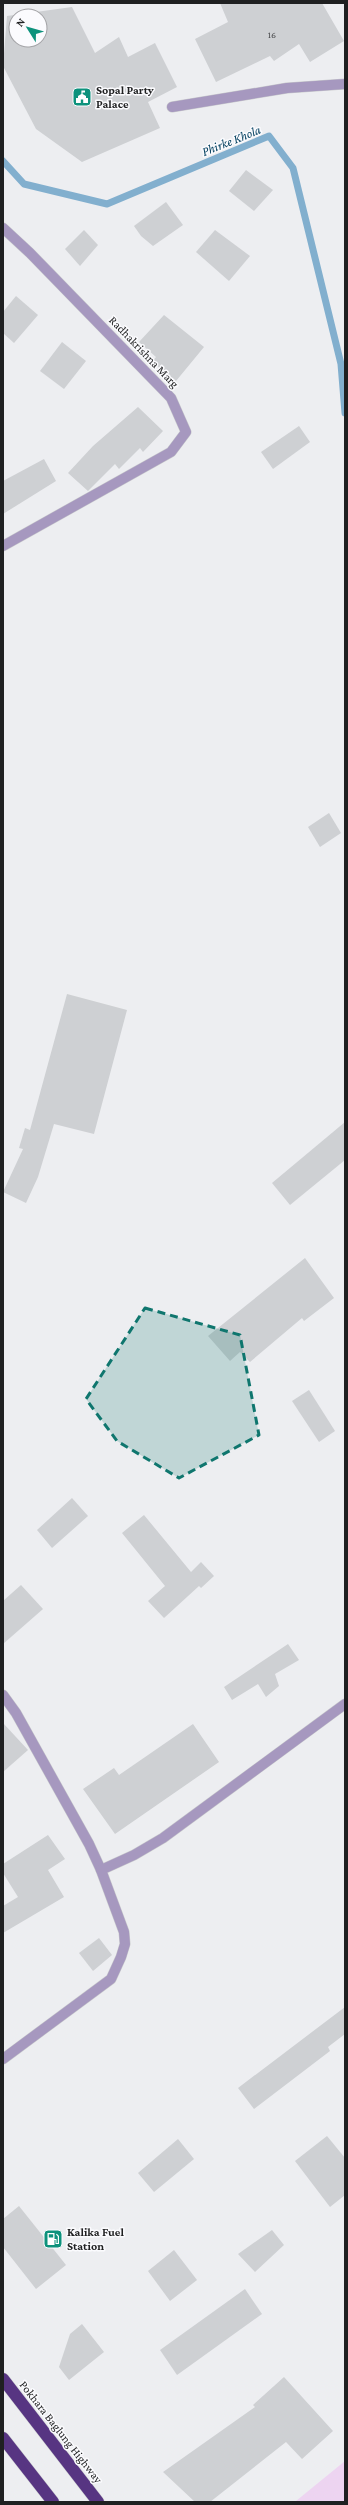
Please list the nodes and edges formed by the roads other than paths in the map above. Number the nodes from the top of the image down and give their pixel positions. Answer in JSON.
{"nodes":[{"id":1,"x":345,"y":84,"type":"edge"},
{"id":2,"x":172,"y":107,"type":"dead end"},
{"id":3,"x":4,"y":231,"type":"edge"},
{"id":4,"x":3,"y":546,"type":"edge"},
{"id":5,"x":3,"y":1695,"type":"edge"},
{"id":6,"x":345,"y":1704,"type":"edge"},
{"id":7,"x":102,"y":1870,"type":"junction"},
{"id":8,"x":3,"y":2059,"type":"edge"},
{"id":9,"x":3,"y":2379,"type":"edge"},
{"id":10,"x":3,"y":2438,"type":"edge"},
{"id":11,"x":53,"y":2502,"type":"edge"},
{"id":12,"x":98,"y":2502,"type":"edge"}],
"edges":[{"from":1,"to":2,"type":"street"},
{"from":3,"to":4,"type":"street","name":"Radhakrishna Marg"},
{"from":5,"to":7,"type":"street"},
{"from":6,"to":7,"type":"street"},
{"from":7,"to":8,"type":"street"},
{"from":9,"to":12,"type":"highway","name":"Pokhara Baglung Highway"},
{"from":10,"to":11,"type":"highway"}]}
